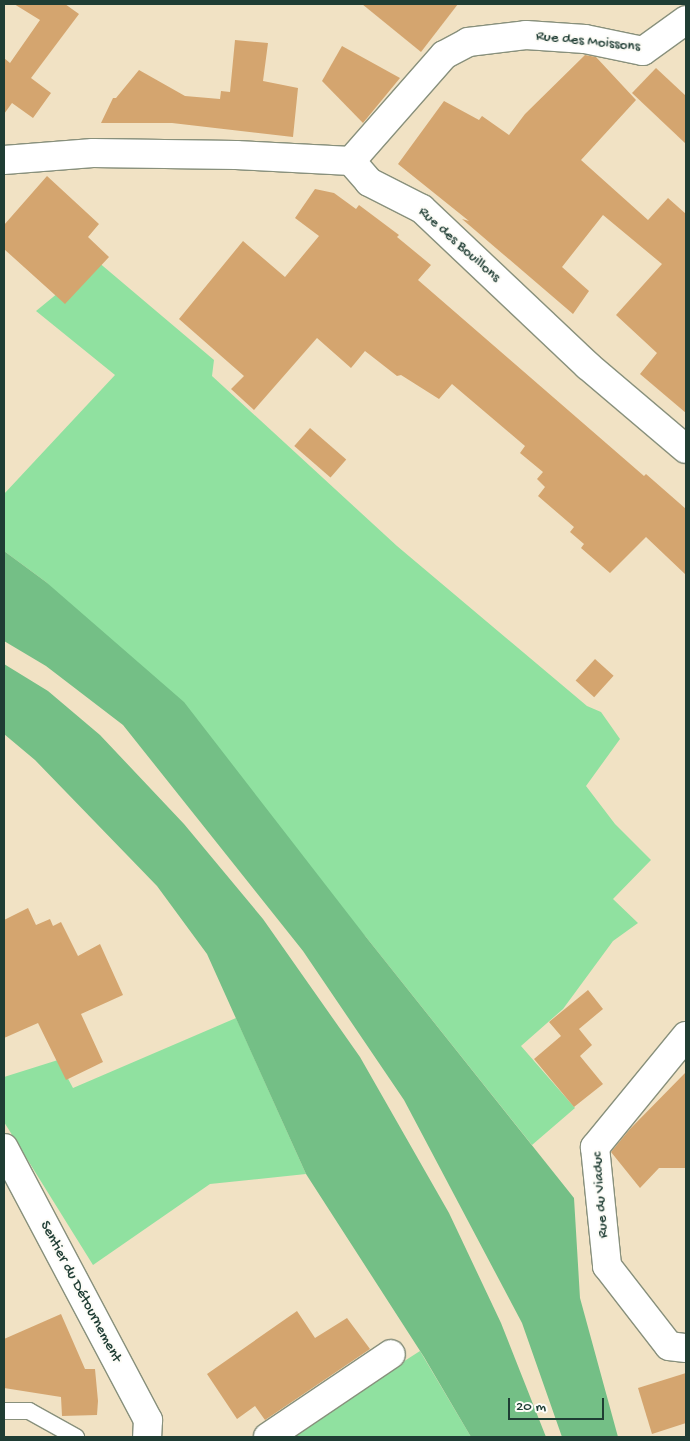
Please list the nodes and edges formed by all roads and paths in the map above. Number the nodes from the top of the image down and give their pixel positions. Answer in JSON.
{"nodes":[{"id":1,"x":682,"y":29,"type":"edge"},
{"id":2,"x":4,"y":160,"type":"edge"},
{"id":3,"x":351,"y":161,"type":"junction"},
{"id":4,"x":686,"y":449,"type":"edge"},
{"id":5,"x":686,"y":1036,"type":"edge"},
{"id":6,"x":4,"y":1148,"type":"edge"},
{"id":7,"x":686,"y":1348,"type":"edge"},
{"id":8,"x":391,"y":1354,"type":"dead end"},
{"id":9,"x":4,"y":1411,"type":"edge"},
{"id":10,"x":76,"y":1437,"type":"edge"},
{"id":11,"x":147,"y":1437,"type":"edge"},
{"id":12,"x":268,"y":1437,"type":"edge"}],
"edges":[{"from":1,"to":3,"type":"street","name":"Rue des Moissons"},
{"from":2,"to":3,"type":"street"},
{"from":3,"to":4,"type":"street","name":"Rue des Bouillons"},
{"from":5,"to":7,"type":"street","name":"Rue du Viaduc"},
{"from":6,"to":11,"type":"street","name":"Sentier du Détournement"},
{"from":8,"to":12,"type":"street"},
{"from":9,"to":10,"type":"lane"}]}
